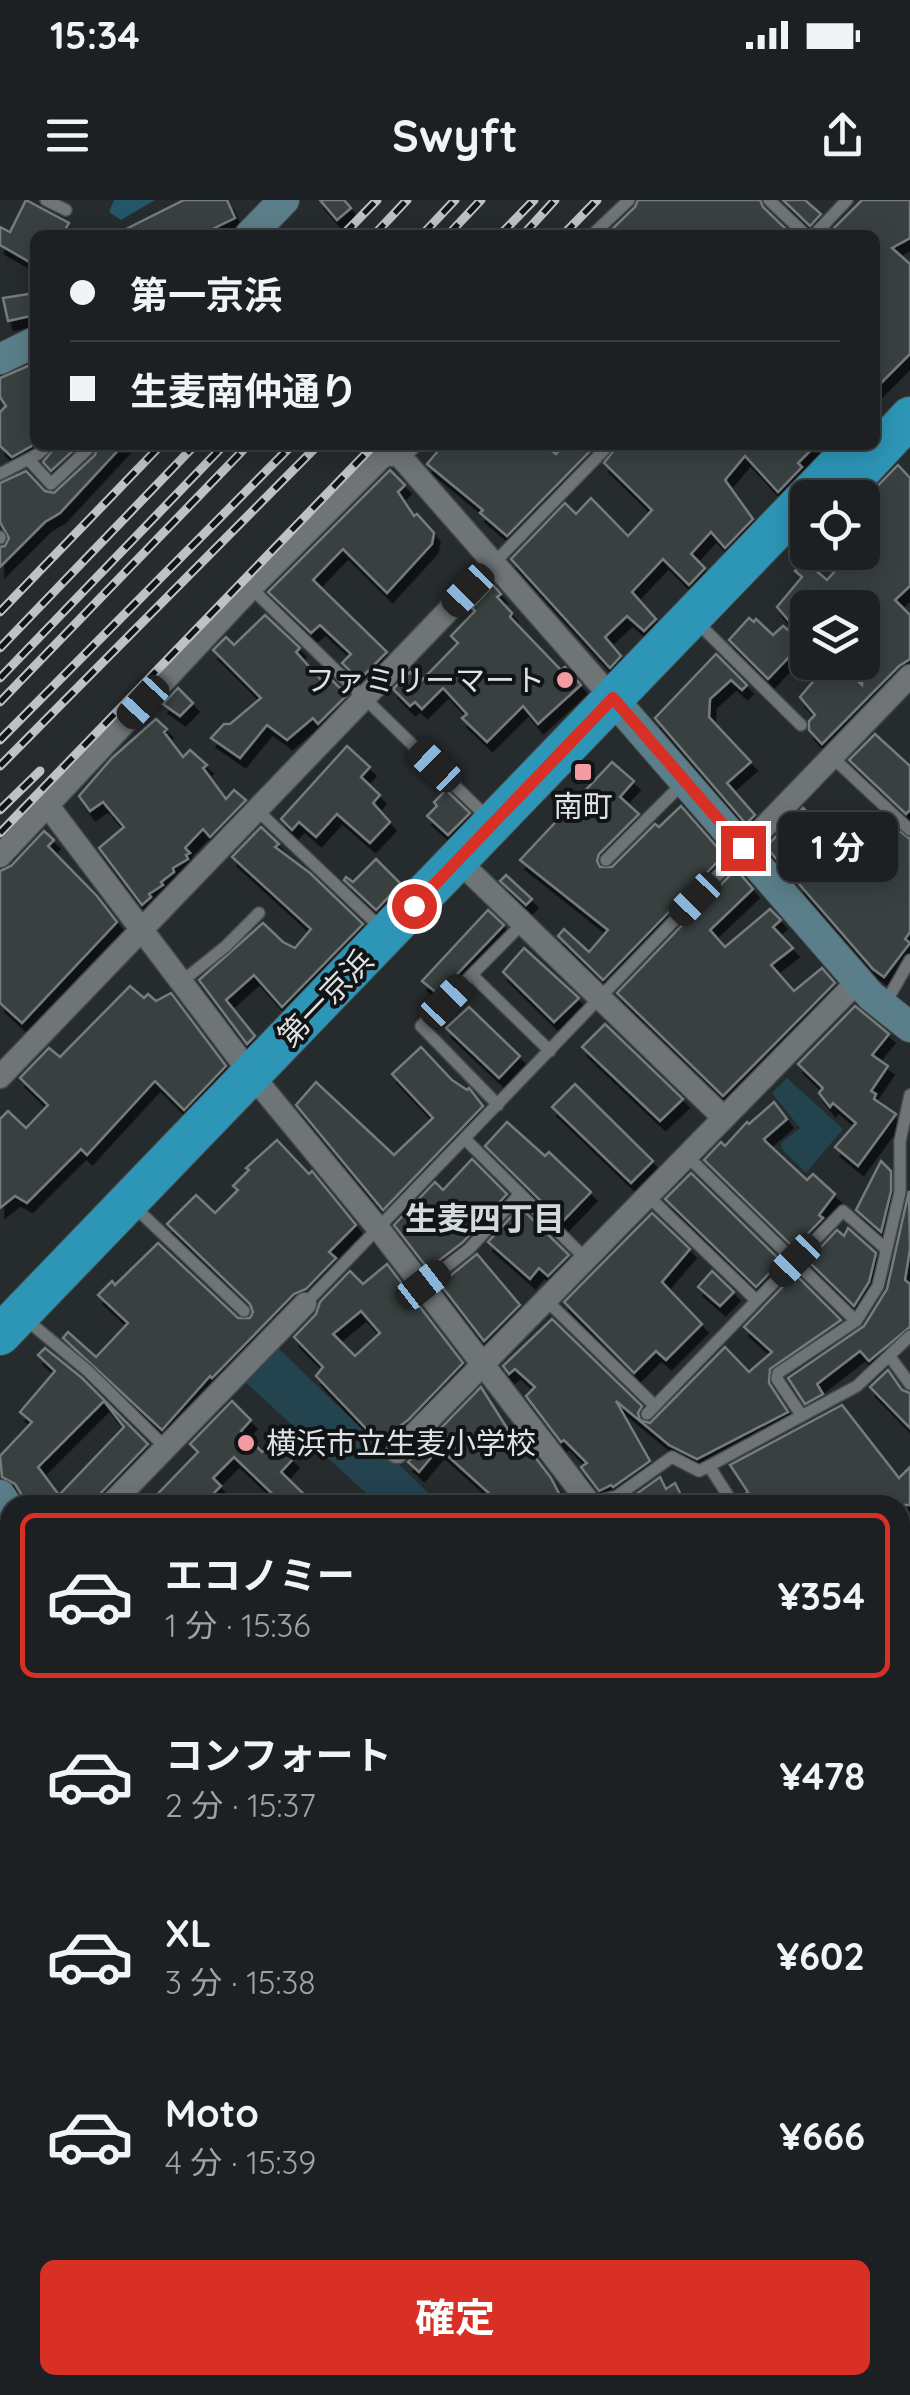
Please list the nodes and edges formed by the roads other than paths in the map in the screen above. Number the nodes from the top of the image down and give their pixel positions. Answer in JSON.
{"nodes":[{"id":1,"x":46,"y":200,"type":"edge"},
{"id":2,"x":284,"y":200,"type":"edge"},
{"id":3,"x":629,"y":200,"type":"edge"},
{"id":4,"x":769,"y":200,"type":"edge"},
{"id":5,"x":847,"y":200,"type":"edge"},
{"id":6,"x":66,"y":210,"type":"dead end"},
{"id":7,"x":255,"y":230,"type":"edge"},
{"id":8,"x":597,"y":230,"type":"edge"},
{"id":9,"x":804,"y":230,"type":"edge"},
{"id":10,"x":815,"y":230,"type":"edge"},
{"id":11,"x":910,"y":388,"type":"edge"},
{"id":12,"x":910,"y":417,"type":"edge"},
{"id":13,"x":880,"y":421,"type":"edge"},
{"id":14,"x":880,"y":449,"type":"edge"},
{"id":15,"x":42,"y":450,"type":"edge"},
{"id":16,"x":87,"y":450,"type":"edge"},
{"id":17,"x":404,"y":450,"type":"edge"},
{"id":18,"x":604,"y":450,"type":"edge"},
{"id":19,"x":852,"y":450,"type":"edge"},
{"id":20,"x":879,"y":450,"type":"edge"},
{"id":21,"x":29,"y":460,"type":"junction"},
{"id":22,"x":0,"y":474,"type":"edge"},
{"id":23,"x":851,"y":480,"type":"edge"},
{"id":24,"x":790,"y":545,"type":"edge"},
{"id":25,"x":494,"y":564,"type":"junction"},
{"id":26,"x":251,"y":588,"type":"junction"},
{"id":27,"x":706,"y":631,"type":"junction"},
{"id":28,"x":909,"y":680,"type":"edge"},
{"id":29,"x":364,"y":696,"type":"junction"},
{"id":30,"x":619,"y":707,"type":"junction"},
{"id":31,"x":801,"y":726,"type":"dead end"},
{"id":32,"x":832,"y":756,"type":"junction"},
{"id":33,"x":683,"y":783,"type":"junction"},
{"id":34,"x":48,"y":806,"type":"junction"},
{"id":35,"x":258,"y":810,"type":"junction"},
{"id":36,"x":493,"y":823,"type":"junction"},
{"id":37,"x":910,"y":830,"type":"edge"},
{"id":38,"x":743,"y":848,"type":"junction"},
{"id":39,"x":0,"y":856,"type":"edge"},
{"id":40,"x":606,"y":860,"type":"dead end"},
{"id":41,"x":471,"y":874,"type":"junction"},
{"id":42,"x":259,"y":913,"type":"dead end"},
{"id":43,"x":522,"y":923,"type":"junction"},
{"id":44,"x":142,"y":930,"type":"junction"},
{"id":45,"x":387,"y":934,"type":"junction"},
{"id":46,"x":910,"y":960,"type":"edge"},
{"id":47,"x":472,"y":975,"type":"junction"},
{"id":48,"x":858,"y":981,"type":"junction"},
{"id":49,"x":181,"y":982,"type":"junction"},
{"id":50,"x":600,"y":1000,"type":"junction"},
{"id":51,"x":883,"y":1007,"type":"junction"},
{"id":52,"x":910,"y":1027,"type":"edge"},
{"id":53,"x":550,"y":1051,"type":"junction"},
{"id":54,"x":0,"y":1077,"type":"edge"},
{"id":55,"x":257,"y":1082,"type":"junction"},
{"id":56,"x":910,"y":1095,"type":"edge"},
{"id":57,"x":498,"y":1105,"type":"junction"},
{"id":58,"x":724,"y":1117,"type":"junction"},
{"id":59,"x":465,"y":1139,"type":"junction"},
{"id":60,"x":686,"y":1155,"type":"junction"},
{"id":61,"x":520,"y":1194,"type":"junction"},
{"id":62,"x":647,"y":1194,"type":"junction"},
{"id":63,"x":142,"y":1214,"type":"junction"},
{"id":64,"x":378,"y":1228,"type":"junction"},
{"id":65,"x":886,"y":1249,"type":"junction"},
{"id":66,"x":584,"y":1258,"type":"junction"},
{"id":67,"x":795,"y":1260,"type":"junction"},
{"id":68,"x":423,"y":1285,"type":"junction"},
{"id":69,"x":545,"y":1299,"type":"junction"},
{"id":70,"x":756,"y":1300,"type":"junction"},
{"id":71,"x":305,"y":1304,"type":"joint"},
{"id":72,"x":244,"y":1311,"type":"dead end"},
{"id":73,"x":856,"y":1320,"type":"junction"},
{"id":74,"x":17,"y":1331,"type":"edge"},
{"id":75,"x":910,"y":1336,"type":"edge"},
{"id":76,"x":890,"y":1357,"type":"junction"},
{"id":77,"x":0,"y":1362,"type":"edge"},
{"id":78,"x":484,"y":1363,"type":"junction"},
{"id":79,"x":910,"y":1384,"type":"edge"},
{"id":80,"x":802,"y":1416,"type":"junction"},
{"id":81,"x":165,"y":1448,"type":"junction"},
{"id":82,"x":396,"y":1452,"type":"dead end"},
{"id":83,"x":710,"y":1466,"type":"junction"},
{"id":84,"x":120,"y":1495,"type":"edge"},
{"id":85,"x":582,"y":1495,"type":"edge"},
{"id":86,"x":619,"y":1495,"type":"edge"},
{"id":87,"x":728,"y":1495,"type":"edge"}],
"edges":[{"from":1,"to":6,"type":"lane"},
{"from":2,"to":7,"type":"street"},
{"from":3,"to":8,"type":"lane"},
{"from":4,"to":9,"type":"lane"},
{"from":5,"to":10,"type":"lane"},
{"from":11,"to":13,"type":"highway"},
{"from":12,"to":14,"type":"highway"},
{"from":15,"to":21,"type":"lane"},
{"from":16,"to":21,"type":"lane"},
{"from":17,"to":25,"type":"street"},
{"from":17,"to":26,"type":"street"},
{"from":18,"to":25,"type":"lane"},
{"from":19,"to":30,"type":"highway","name":"第一京浜"},
{"from":20,"to":23,"type":"highway"},
{"from":21,"to":22,"type":"lane"},
{"from":24,"to":27,"type":"highway","name":"第一京浜"},
{"from":25,"to":29,"type":"street"},
{"from":25,"to":30,"type":"street"},
{"from":26,"to":29,"type":"lane"},
{"from":26,"to":34,"type":"street"},
{"from":27,"to":30,"type":"highway","name":"第一京浜"},
{"from":27,"to":31,"type":"lane"},
{"from":28,"to":32,"type":"street"},
{"from":29,"to":35,"type":"street"},
{"from":29,"to":36,"type":"lane"},
{"from":30,"to":33,"type":"street"},
{"from":30,"to":36,"type":"highway","name":"第一京浜"},
{"from":30,"to":41,"type":"highway","name":"第一京浜"},
{"from":32,"to":37,"type":"lane"},
{"from":32,"to":38,"type":"street"},
{"from":33,"to":38,"type":"street"},
{"from":33,"to":40,"type":"lane"},
{"from":34,"to":39,"type":"street"},
{"from":34,"to":44,"type":"street"},
{"from":35,"to":44,"type":"street"},
{"from":35,"to":45,"type":"lane"},
{"from":36,"to":45,"type":"highway","name":"第一京浜"},
{"from":38,"to":48,"type":"street"},
{"from":38,"to":50,"type":"lane"},
{"from":41,"to":43,"type":"street"},
{"from":41,"to":55,"type":"highway","name":"第一京浜"},
{"from":42,"to":49,"type":"lane"},
{"from":43,"to":47,"type":"lane"},
{"from":43,"to":50,"type":"street"},
{"from":44,"to":49,"type":"street"},
{"from":44,"to":54,"type":"street"},
{"from":45,"to":55,"type":"highway","name":"第一京浜"},
{"from":46,"to":51,"type":"lane"},
{"from":47,"to":53,"type":"lane"},
{"from":47,"to":57,"type":"lane"},
{"from":48,"to":51,"type":"street"},
{"from":48,"to":58,"type":"street"},
{"from":49,"to":55,"type":"street"},
{"from":50,"to":53,"type":"lane"},
{"from":50,"to":58,"type":"street"},
{"from":51,"to":52,"type":"street"},
{"from":53,"to":57,"type":"lane"},
{"from":55,"to":63,"type":"highway","name":"第一京浜"},
{"from":55,"to":64,"type":"street"},
{"from":55,"to":74,"type":"highway","name":"第一京浜"},
{"from":56,"to":65,"type":"lane"},
{"from":57,"to":59,"type":"lane"},
{"from":58,"to":60,"type":"street"},
{"from":59,"to":61,"type":"lane"},
{"from":59,"to":64,"type":"lane"},
{"from":60,"to":62,"type":"street"},
{"from":60,"to":67,"type":"lane"},
{"from":61,"to":66,"type":"lane"},
{"from":61,"to":68,"type":"lane"},
{"from":62,"to":66,"type":"street"},
{"from":62,"to":70,"type":"lane"},
{"from":63,"to":72,"type":"lane"},
{"from":63,"to":74,"type":"highway","name":"第一京浜"},
{"from":64,"to":68,"type":"street"},
{"from":64,"to":71,"type":"lane"},
{"from":65,"to":67,"type":"lane"},
{"from":65,"to":73,"type":"lane"},
{"from":66,"to":69,"type":"street"},
{"from":67,"to":70,"type":"lane"},
{"from":67,"to":73,"type":"lane"},
{"from":68,"to":78,"type":"street"},
{"from":69,"to":70,"type":"lane"},
{"from":69,"to":78,"type":"street"},
{"from":71,"to":81,"type":"street"},
{"from":73,"to":80,"type":"lane"},
{"from":74,"to":77,"type":"highway","name":"第一京浜"},
{"from":74,"to":81,"type":"lane"},
{"from":75,"to":76,"type":"lane"},
{"from":76,"to":79,"type":"lane"},
{"from":76,"to":80,"type":"lane"},
{"from":78,"to":82,"type":"street"},
{"from":78,"to":85,"type":"street"},
{"from":80,"to":83,"type":"lane"},
{"from":81,"to":84,"type":"street"},
{"from":83,"to":86,"type":"lane"},
{"from":83,"to":87,"type":"lane"}]}
